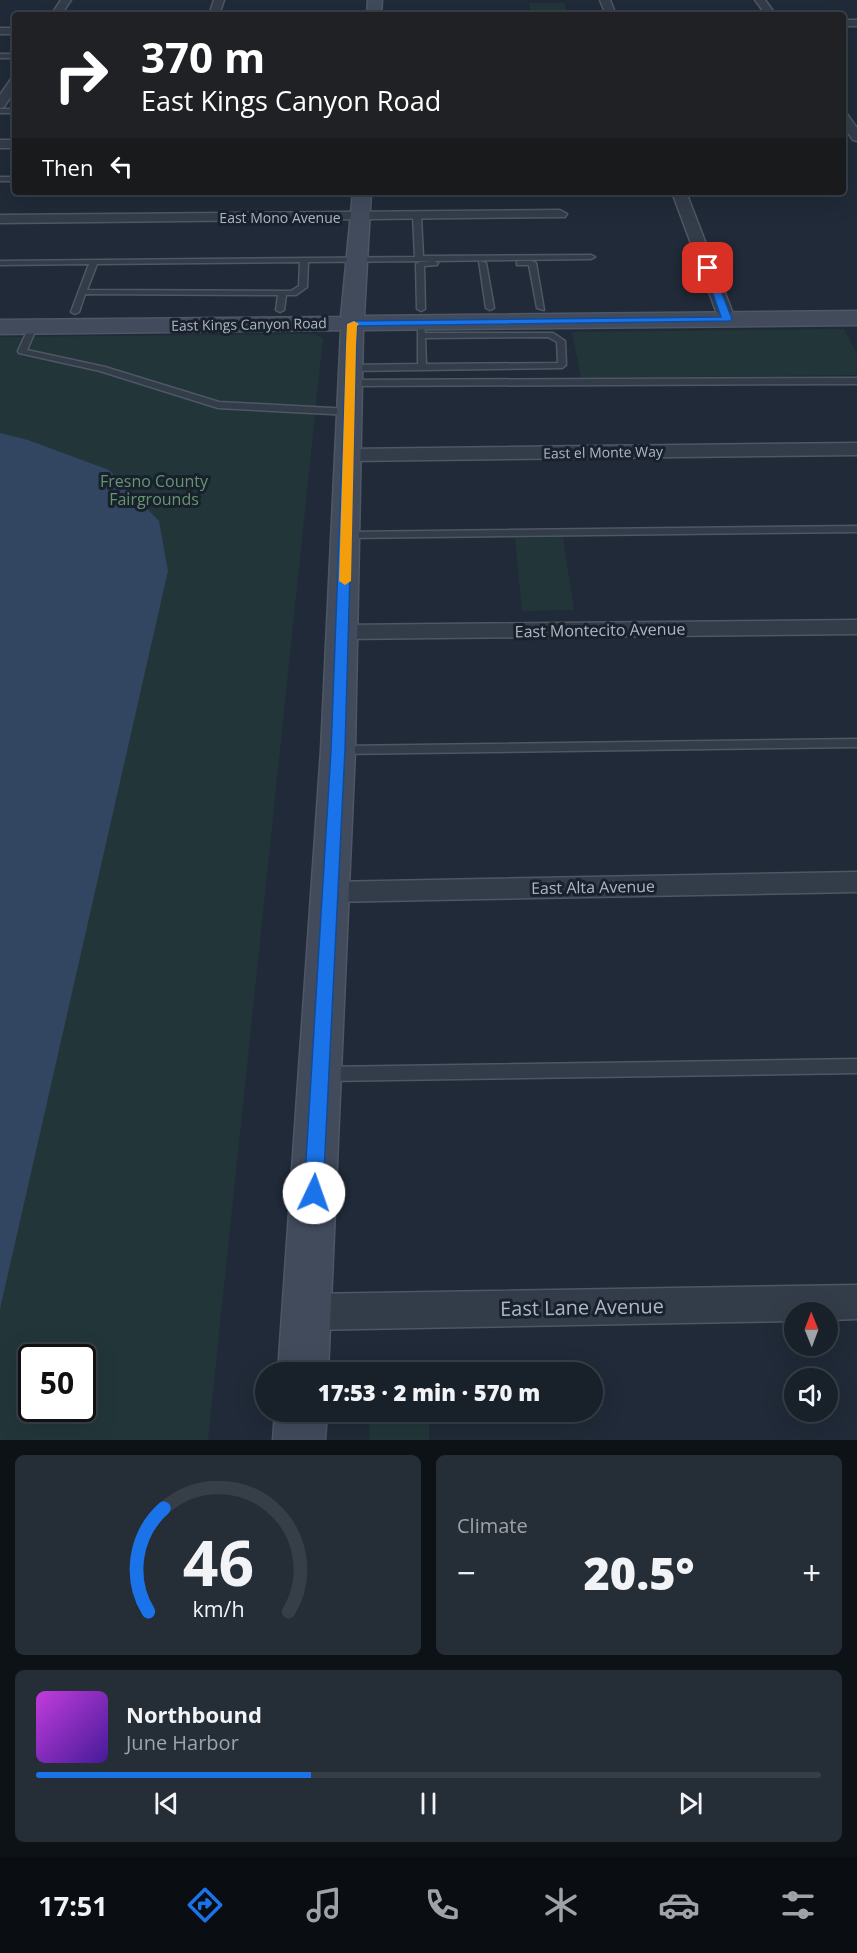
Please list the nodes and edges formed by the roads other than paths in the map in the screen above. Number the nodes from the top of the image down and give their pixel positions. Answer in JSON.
{"nodes":[{"id":1,"x":12,"y":86,"type":"edge"},
{"id":2,"x":0,"y":104,"type":"edge"},
{"id":3,"x":846,"y":121,"type":"edge"},
{"id":4,"x":857,"y":137,"type":"edge"},
{"id":5,"x":362,"y":195,"type":"edge"},
{"id":6,"x":680,"y":195,"type":"edge"},
{"id":7,"x":560,"y":214,"type":"dead end"},
{"id":8,"x":417,"y":216,"type":"junction"},
{"id":9,"x":359,"y":217,"type":"junction"},
{"id":10,"x":0,"y":219,"type":"edge"},
{"id":11,"x":591,"y":257,"type":"dead end"},
{"id":12,"x":304,"y":259,"type":"junction"},
{"id":13,"x":359,"y":259,"type":"junction"},
{"id":14,"x":420,"y":261,"type":"junction"},
{"id":15,"x":94,"y":262,"type":"junction"},
{"id":16,"x":482,"y":262,"type":"junction"},
{"id":17,"x":0,"y":263,"type":"edge"},
{"id":18,"x":78,"y":302,"type":"junction"},
{"id":19,"x":281,"y":303,"type":"junction"},
{"id":20,"x":490,"y":308,"type":"junction"},
{"id":21,"x":541,"y":308,"type":"junction"},
{"id":22,"x":725,"y":313,"type":"junction"},
{"id":23,"x":0,"y":315,"type":"edge"},
{"id":24,"x":857,"y":315,"type":"edge"},
{"id":25,"x":352,"y":317,"type":"junction"},
{"id":26,"x":35,"y":320,"type":"junction"},
{"id":27,"x":421,"y":323,"type":"junction"},
{"id":28,"x":0,"y":327,"type":"edge"},
{"id":29,"x":422,"y":367,"type":"junction"},
{"id":30,"x":350,"y":375,"type":"junction"},
{"id":31,"x":857,"y":381,"type":"edge"},
{"id":32,"x":350,"y":412,"type":"junction"},
{"id":33,"x":857,"y":449,"type":"edge"},
{"id":34,"x":349,"y":455,"type":"junction"},
{"id":35,"x":857,"y":529,"type":"edge"},
{"id":36,"x":346,"y":535,"type":"junction"},
{"id":37,"x":857,"y":627,"type":"edge"},
{"id":38,"x":342,"y":632,"type":"junction"},
{"id":39,"x":857,"y":742,"type":"edge"},
{"id":40,"x":338,"y":750,"type":"junction"},
{"id":41,"x":857,"y":882,"type":"edge"},
{"id":42,"x":329,"y":892,"type":"junction"},
{"id":43,"x":857,"y":1066,"type":"edge"},
{"id":44,"x":321,"y":1074,"type":"junction"},
{"id":45,"x":857,"y":1302,"type":"edge"},
{"id":46,"x":307,"y":1312,"type":"junction"},
{"id":47,"x":304,"y":1362,"type":"edge"},
{"id":48,"x":300,"y":1422,"type":"edge"},
{"id":49,"x":299,"y":1440,"type":"edge"}],
"edges":[{"from":1,"to":2,"type":"street"},
{"from":3,"to":4,"type":"street"},
{"from":5,"to":9,"type":"main road"},
{"from":6,"to":22,"type":"street"},
{"from":7,"to":8,"type":"street","name":"East Mono Avenue"},
{"from":8,"to":9,"type":"street","name":"East Mono Avenue"},
{"from":8,"to":14,"type":"lane"},
{"from":9,"to":10,"type":"street","name":"East Mono Avenue"},
{"from":9,"to":13,"type":"main road"},
{"from":11,"to":14,"type":"lane"},
{"from":12,"to":13,"type":"lane"},
{"from":12,"to":15,"type":"lane"},
{"from":12,"to":19,"type":"lane"},
{"from":13,"to":14,"type":"lane"},
{"from":13,"to":25,"type":"main road"},
{"from":14,"to":16,"type":"lane"},
{"from":14,"to":27,"type":"lane"},
{"from":15,"to":17,"type":"lane"},
{"from":15,"to":18,"type":"lane"},
{"from":16,"to":20,"type":"lane"},
{"from":16,"to":21,"type":"lane"},
{"from":18,"to":19,"type":"main road","name":"East Kings Canyon Road"},
{"from":18,"to":26,"type":"main road","name":"East Kings Canyon Road"},
{"from":19,"to":25,"type":"main road","name":"East Kings Canyon Road"},
{"from":20,"to":21,"type":"main road","name":"East Kings Canyon Road"},
{"from":20,"to":27,"type":"main road","name":"East Kings Canyon Road"},
{"from":21,"to":22,"type":"main road","name":"East Kings Canyon Road"},
{"from":22,"to":24,"type":"main road","name":"East Kings Canyon Road"},
{"from":22,"to":27,"type":"main road","name":"East Kings Canyon Road"},
{"from":23,"to":26,"type":"main road"},
{"from":25,"to":26,"type":"main road","name":"East Kings Canyon Road"},
{"from":25,"to":27,"type":"main road","name":"East Kings Canyon Road"},
{"from":25,"to":30,"type":"main road"},
{"from":26,"to":28,"type":"main road","name":"East Kings Canyon Road"},
{"from":26,"to":32,"type":"lane"},
{"from":27,"to":29,"type":"lane"},
{"from":27,"to":29,"type":"lane"},
{"from":29,"to":30,"type":"lane"},
{"from":30,"to":31,"type":"lane"},
{"from":30,"to":32,"type":"main road"},
{"from":32,"to":34,"type":"main road"},
{"from":33,"to":34,"type":"street","name":"East el Monte Way"},
{"from":34,"to":36,"type":"main road"},
{"from":35,"to":36,"type":"lane"},
{"from":36,"to":38,"type":"main road"},
{"from":37,"to":38,"type":"street","name":"East Montecito Avenue"},
{"from":38,"to":40,"type":"main road"},
{"from":39,"to":40,"type":"lane"},
{"from":40,"to":42,"type":"main road"},
{"from":41,"to":42,"type":"street","name":"East Alta Avenue"},
{"from":42,"to":44,"type":"main road"},
{"from":43,"to":44,"type":"lane"},
{"from":44,"to":46,"type":"main road"},
{"from":45,"to":46,"type":"street","name":"East Lane Avenue"},
{"from":46,"to":47,"type":"main road"},
{"from":48,"to":49,"type":"main road"}]}
